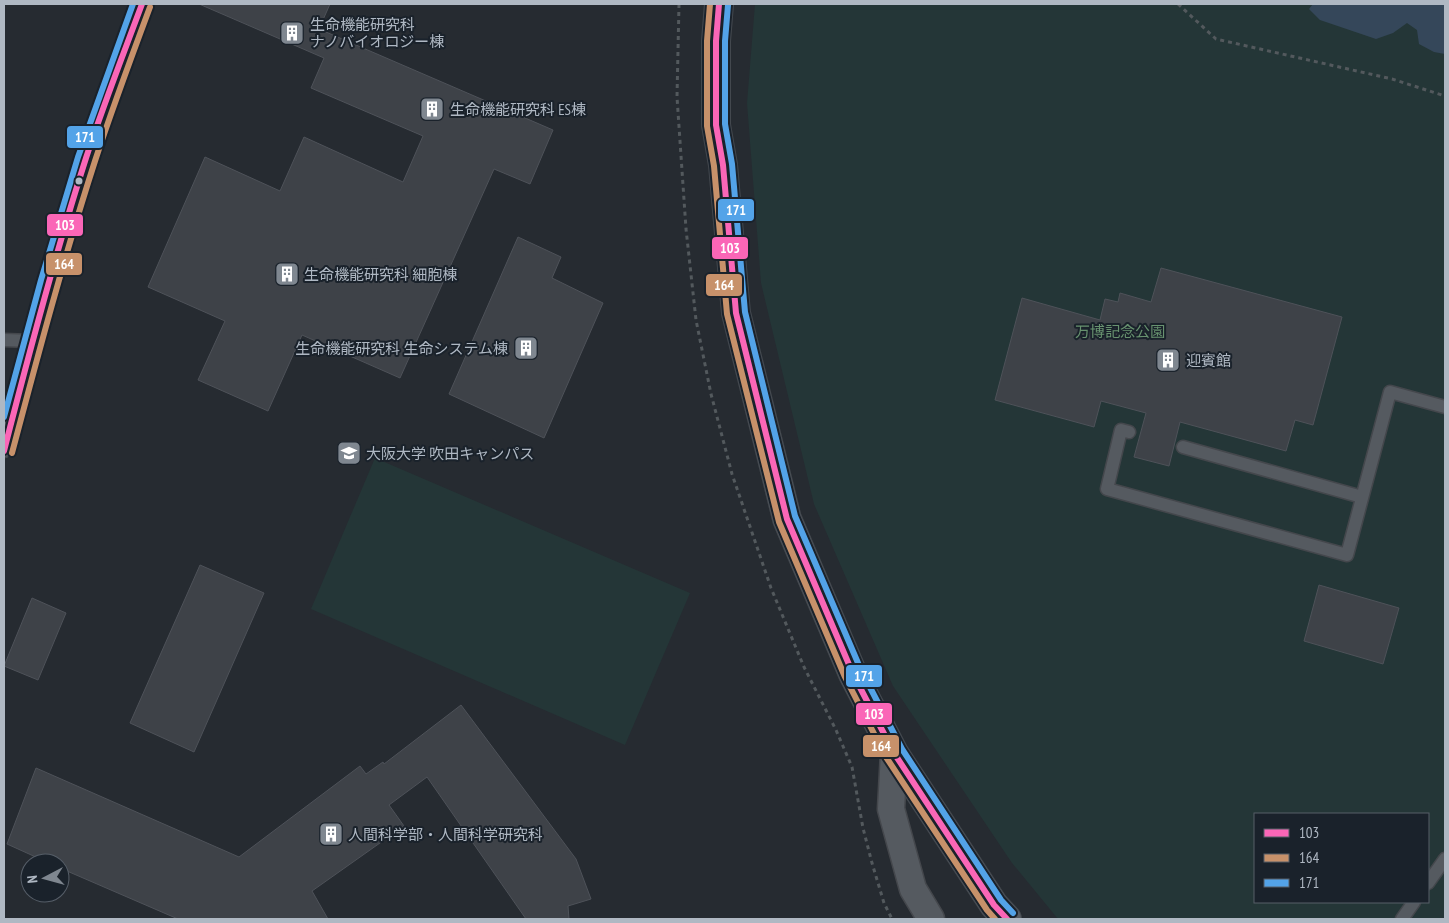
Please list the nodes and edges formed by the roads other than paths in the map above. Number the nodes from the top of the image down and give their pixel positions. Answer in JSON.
{"nodes":[{"id":1,"x":142,"y":4,"type":"edge"},
{"id":2,"x":719,"y":4,"type":"edge"},
{"id":3,"x":4,"y":340,"type":"edge"},
{"id":4,"x":32,"y":341,"type":"junction"},
{"id":5,"x":1445,"y":407,"type":"edge"},
{"id":6,"x":1129,"y":432,"type":"dead end"},
{"id":7,"x":1182,"y":447,"type":"dead end"},
{"id":8,"x":4,"y":451,"type":"edge"},
{"id":9,"x":1362,"y":497,"type":"junction"},
{"id":10,"x":894,"y":753,"type":"junction"},
{"id":11,"x":1445,"y":859,"type":"edge"},
{"id":12,"x":1429,"y":882,"type":"edge"},
{"id":13,"x":1413,"y":903,"type":"edge"},
{"id":14,"x":931,"y":919,"type":"edge"},
{"id":15,"x":1007,"y":919,"type":"edge"},
{"id":16,"x":1402,"y":919,"type":"edge"}],
"edges":[{"from":1,"to":4,"type":"lane"},
{"from":2,"to":10,"type":"main road"},
{"from":3,"to":4,"type":"lane"},
{"from":4,"to":8,"type":"lane"},
{"from":5,"to":9,"type":"lane"},
{"from":6,"to":9,"type":"lane"},
{"from":7,"to":9,"type":"lane"},
{"from":10,"to":14,"type":"street"},
{"from":10,"to":15,"type":"main road"},
{"from":11,"to":12,"type":"lane"},
{"from":13,"to":16,"type":"lane"}]}
